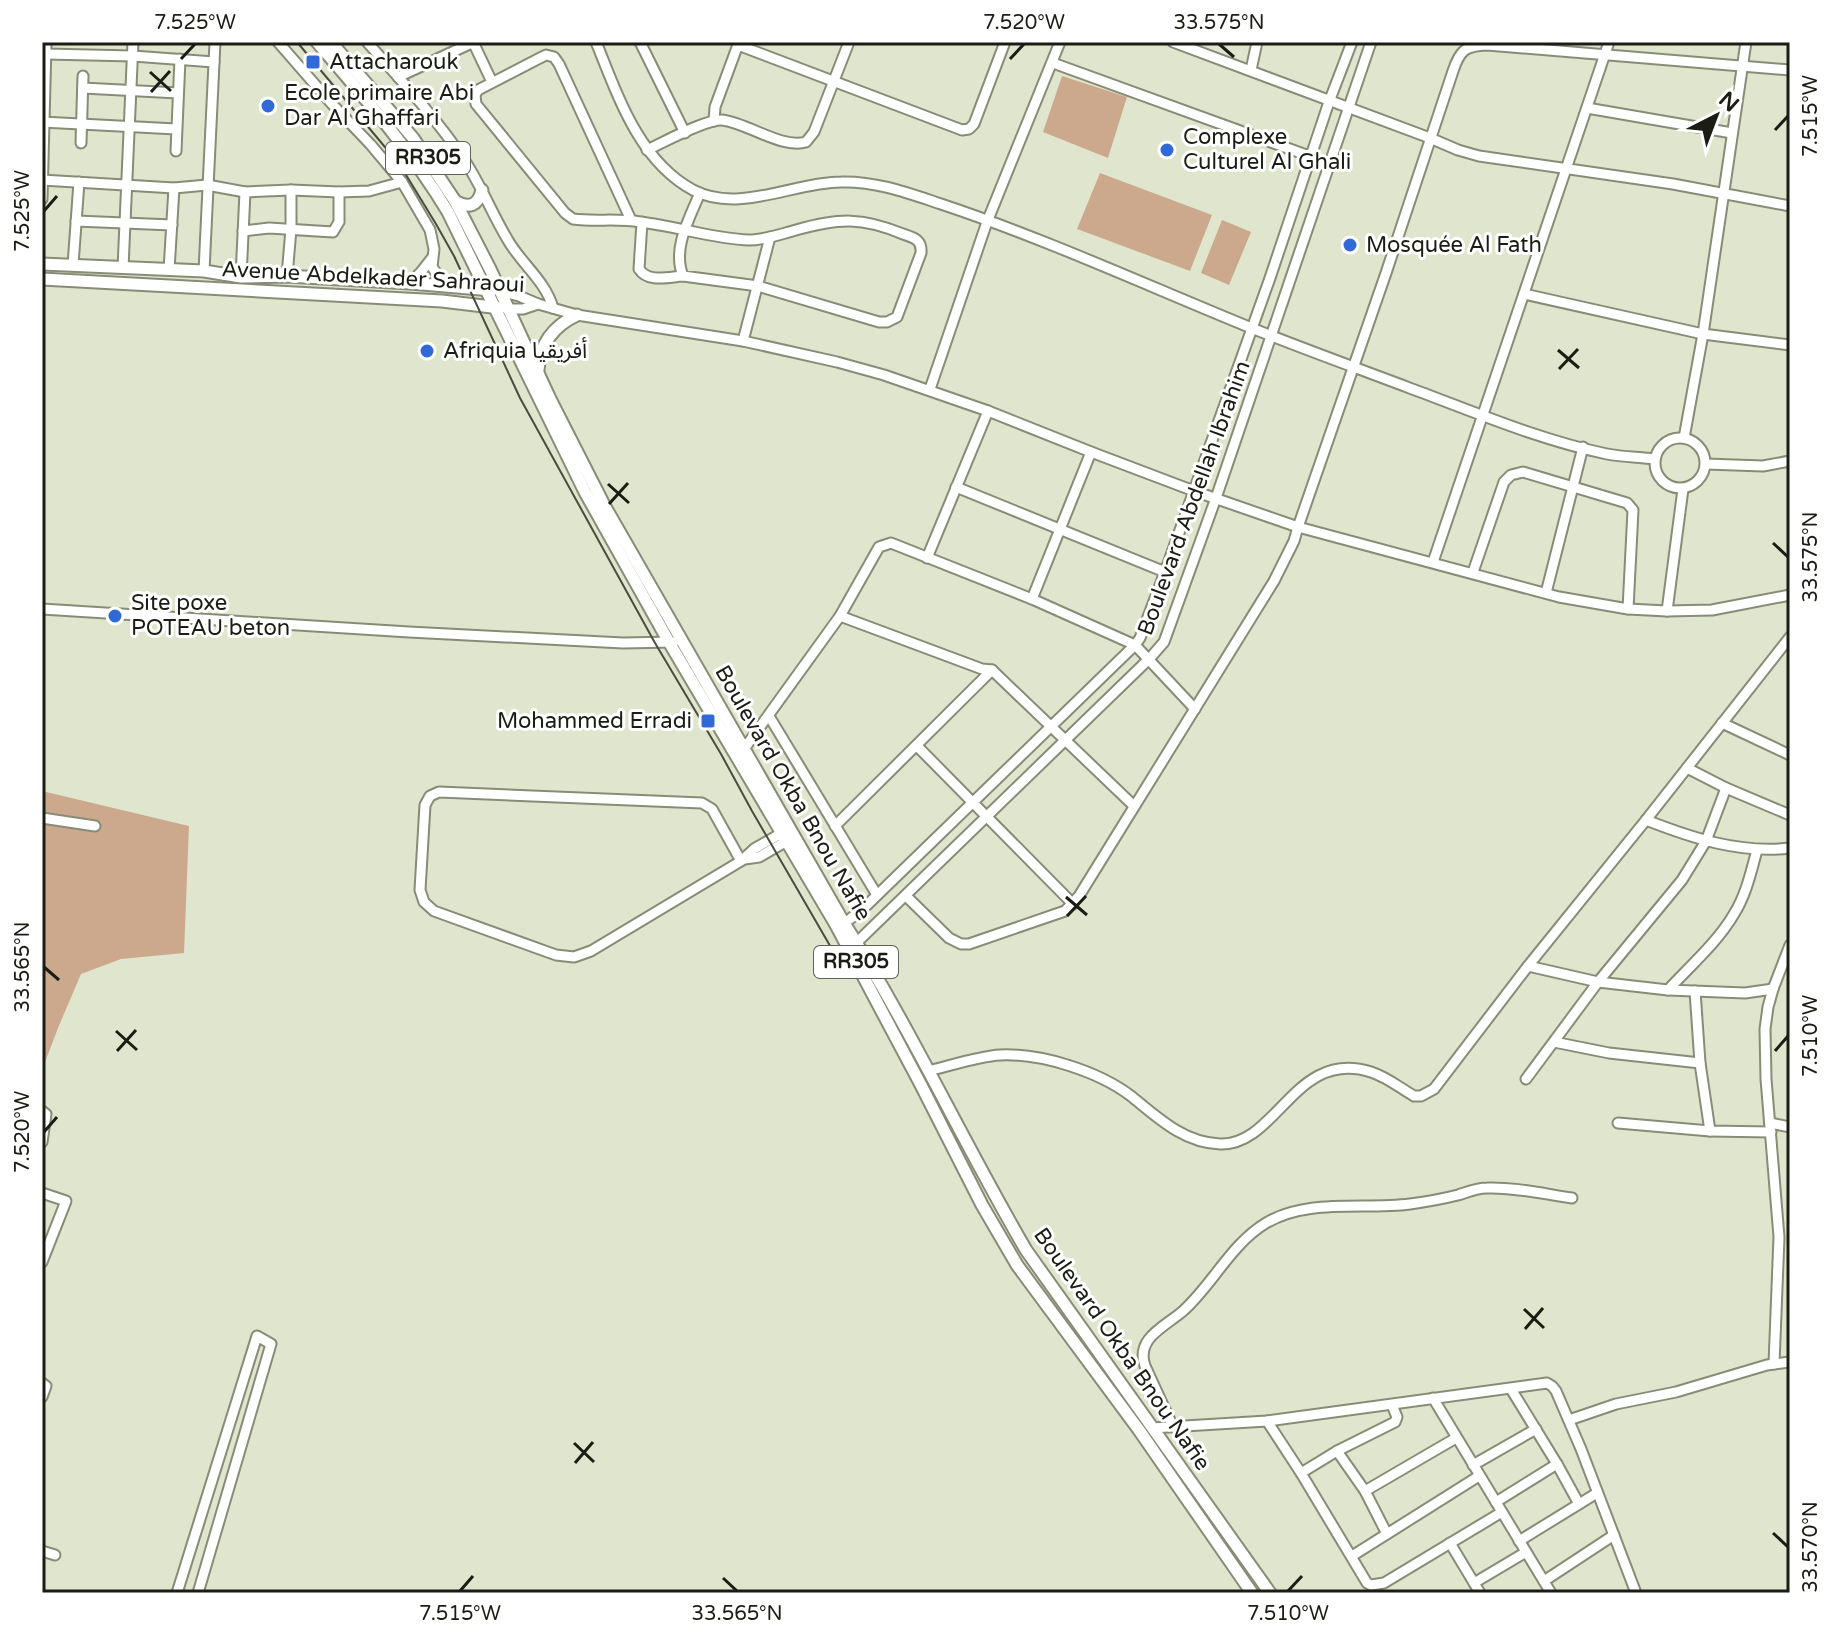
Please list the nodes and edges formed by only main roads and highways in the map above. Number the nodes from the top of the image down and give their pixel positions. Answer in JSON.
{"nodes":[{"id":1,"x":317,"y":42,"type":"edge"},
{"id":2,"x":331,"y":42,"type":"edge"},
{"id":3,"x":482,"y":190,"type":"road end"},
{"id":4,"x":455,"y":201,"type":"junction"},
{"id":5,"x":42,"y":264,"type":"edge"},
{"id":6,"x":42,"y":279,"type":"edge"},
{"id":7,"x":486,"y":289,"type":"junction"},
{"id":8,"x":499,"y":291,"type":"junction"},
{"id":9,"x":502,"y":308,"type":"junction"},
{"id":10,"x":577,"y":315,"type":"road end"},
{"id":11,"x":538,"y":375,"type":"junction"},
{"id":12,"x":788,"y":835,"type":"junction"},
{"id":13,"x":853,"y":946,"type":"junction"},
{"id":14,"x":1238,"y":1549,"type":"junction"},
{"id":15,"x":1226,"y":1557,"type":"junction"},
{"id":16,"x":1252,"y":1593,"type":"edge"},
{"id":17,"x":1270,"y":1593,"type":"edge"}],
"edges":[{"from":1,"to":7,"type":"main road","name":"Boulevard Okba Bnou Nafie","number":"RR305"},
{"from":2,"to":4,"type":"main road","name":"Boulevard Okba Bnou Nafie","number":"RR305"},
{"from":3,"to":4,"type":"main road"},
{"from":4,"to":8,"type":"main road","name":"Boulevard Okba Bnou Nafie","number":"RR305"},
{"from":5,"to":7,"type":"main road","name":"Avenue Abdelkader Sahraoui"},
{"from":6,"to":9,"type":"main road","name":"Avenue Abdelkader Sahraoui"},
{"from":7,"to":8,"type":"main road","name":"Avenue Abdelkader Sahraoui"},
{"from":7,"to":9,"type":"main road","name":"Boulevard Okba Bnou Nafie","number":"RR305"},
{"from":8,"to":9,"type":"main road","name":"Boulevard Okba Bnou Nafie","number":"RR305"},
{"from":9,"to":11,"type":"main road","name":"Boulevard Okba Bnou Nafie","number":"RR305"},
{"from":9,"to":12,"type":"main road","name":"Boulevard Okba Bnou Nafie","number":"RR305"},
{"from":10,"to":11,"type":"main road"},
{"from":11,"to":12,"type":"main road","name":"Boulevard Okba Bnou Nafie","number":"RR305"},
{"from":12,"to":13,"type":"main road","name":"Boulevard Okba Bnou Nafie","number":"RR305"},
{"from":13,"to":14,"type":"main road","name":"Boulevard Okba Bnou Nafie","number":"RR305"},
{"from":13,"to":15,"type":"main road","name":"Boulevard Okba Bnou Nafie","number":"RR305"},
{"from":14,"to":15,"type":"main road"},
{"from":14,"to":17,"type":"main road","name":"Boulevard Okba Bnou Nafie","number":"RR305"},
{"from":15,"to":16,"type":"main road","name":"Boulevard Okba Bnou Nafie","number":"RR305"}]}
